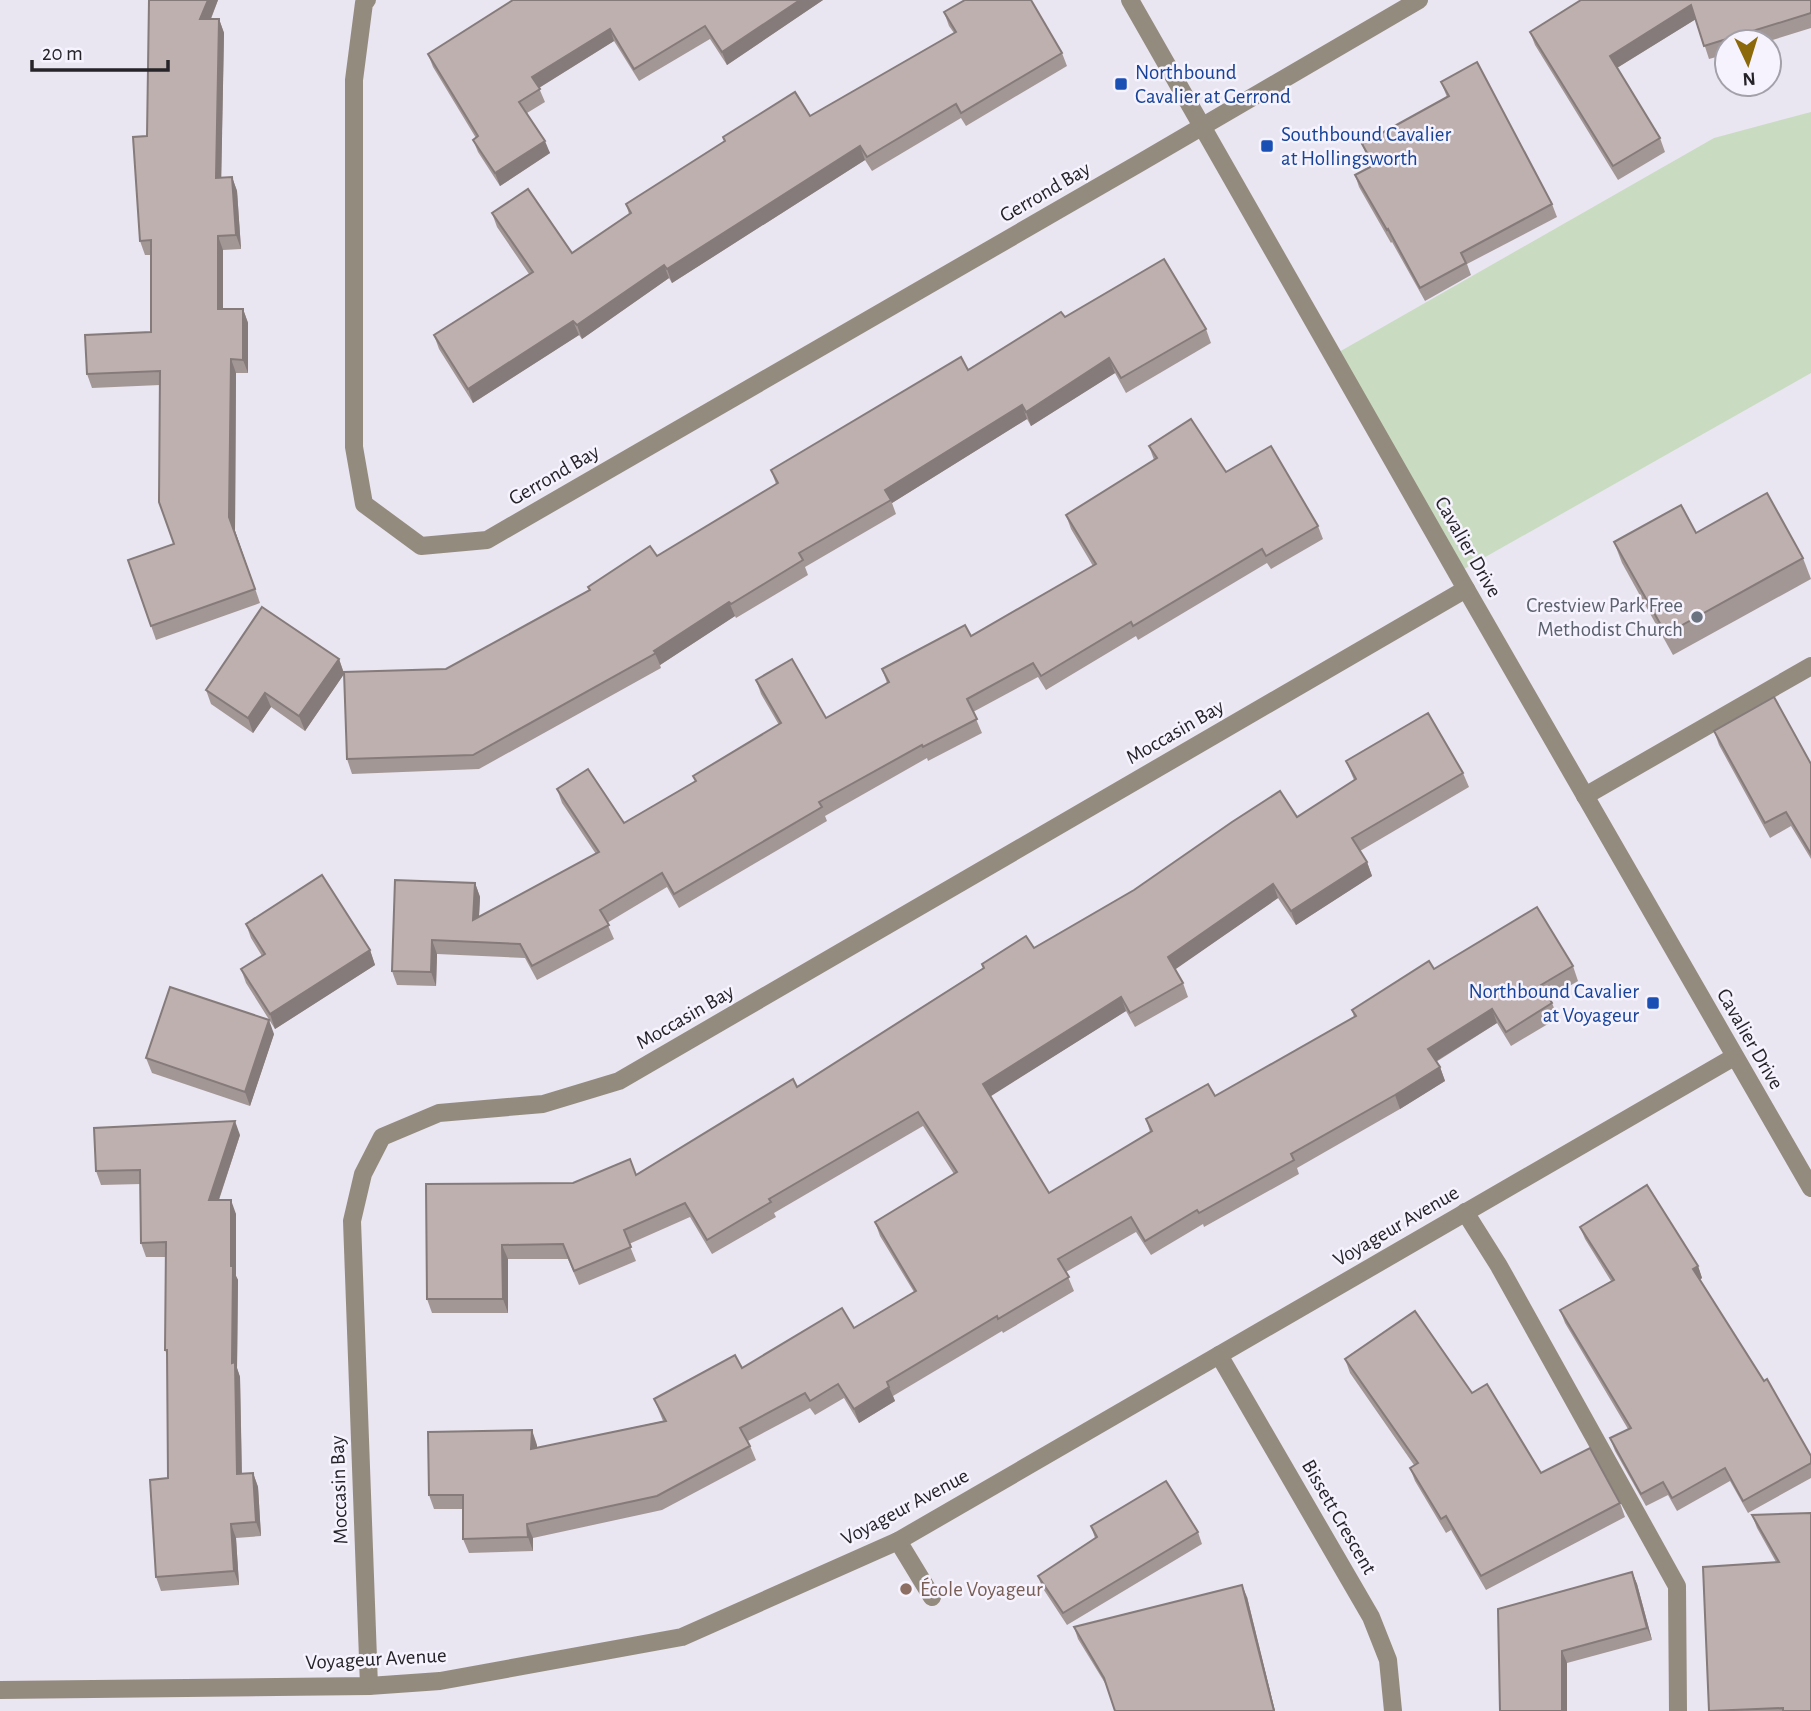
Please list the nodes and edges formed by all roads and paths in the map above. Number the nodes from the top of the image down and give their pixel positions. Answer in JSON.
{"nodes":[{"id":1,"x":367,"y":0,"type":"edge"},
{"id":2,"x":1129,"y":0,"type":"edge"},
{"id":3,"x":1419,"y":0,"type":"edge"},
{"id":4,"x":1201,"y":127,"type":"junction"},
{"id":5,"x":1466,"y":589,"type":"junction"},
{"id":6,"x":1811,"y":666,"type":"edge"},
{"id":7,"x":1584,"y":796,"type":"junction"},
{"id":8,"x":1734,"y":1057,"type":"junction"},
{"id":9,"x":1811,"y":1188,"type":"edge"},
{"id":10,"x":1465,"y":1212,"type":"junction"},
{"id":11,"x":1219,"y":1355,"type":"junction"},
{"id":12,"x":898,"y":1541,"type":"junction"},
{"id":13,"x":932,"y":1597,"type":"dead end"},
{"id":14,"x":369,"y":1686,"type":"junction"},
{"id":15,"x":0,"y":1690,"type":"edge"},
{"id":16,"x":1393,"y":1711,"type":"edge"},
{"id":17,"x":1678,"y":1711,"type":"edge"}],
"edges":[{"from":1,"to":4,"type":"street","name":"Gerrond Bay"},
{"from":2,"to":4,"type":"street","name":"Cavalier Drive"},
{"from":3,"to":4,"type":"street","name":"Gerrond Bay"},
{"from":4,"to":5,"type":"street","name":"Cavalier Drive"},
{"from":5,"to":7,"type":"street","name":"Cavalier Drive"},
{"from":5,"to":14,"type":"street","name":"Moccasin Bay"},
{"from":6,"to":7,"type":"street"},
{"from":7,"to":8,"type":"street","name":"Cavalier Drive"},
{"from":8,"to":9,"type":"street","name":"Cavalier Drive"},
{"from":8,"to":10,"type":"street","name":"Voyageur Avenue"},
{"from":10,"to":11,"type":"street","name":"Voyageur Avenue"},
{"from":10,"to":17,"type":"street"},
{"from":11,"to":12,"type":"street","name":"Voyageur Avenue"},
{"from":11,"to":16,"type":"street","name":"Bissett Crescent"},
{"from":12,"to":13,"type":"street"},
{"from":12,"to":14,"type":"street","name":"Voyageur Avenue"},
{"from":14,"to":15,"type":"street","name":"Voyageur Avenue"}]}
